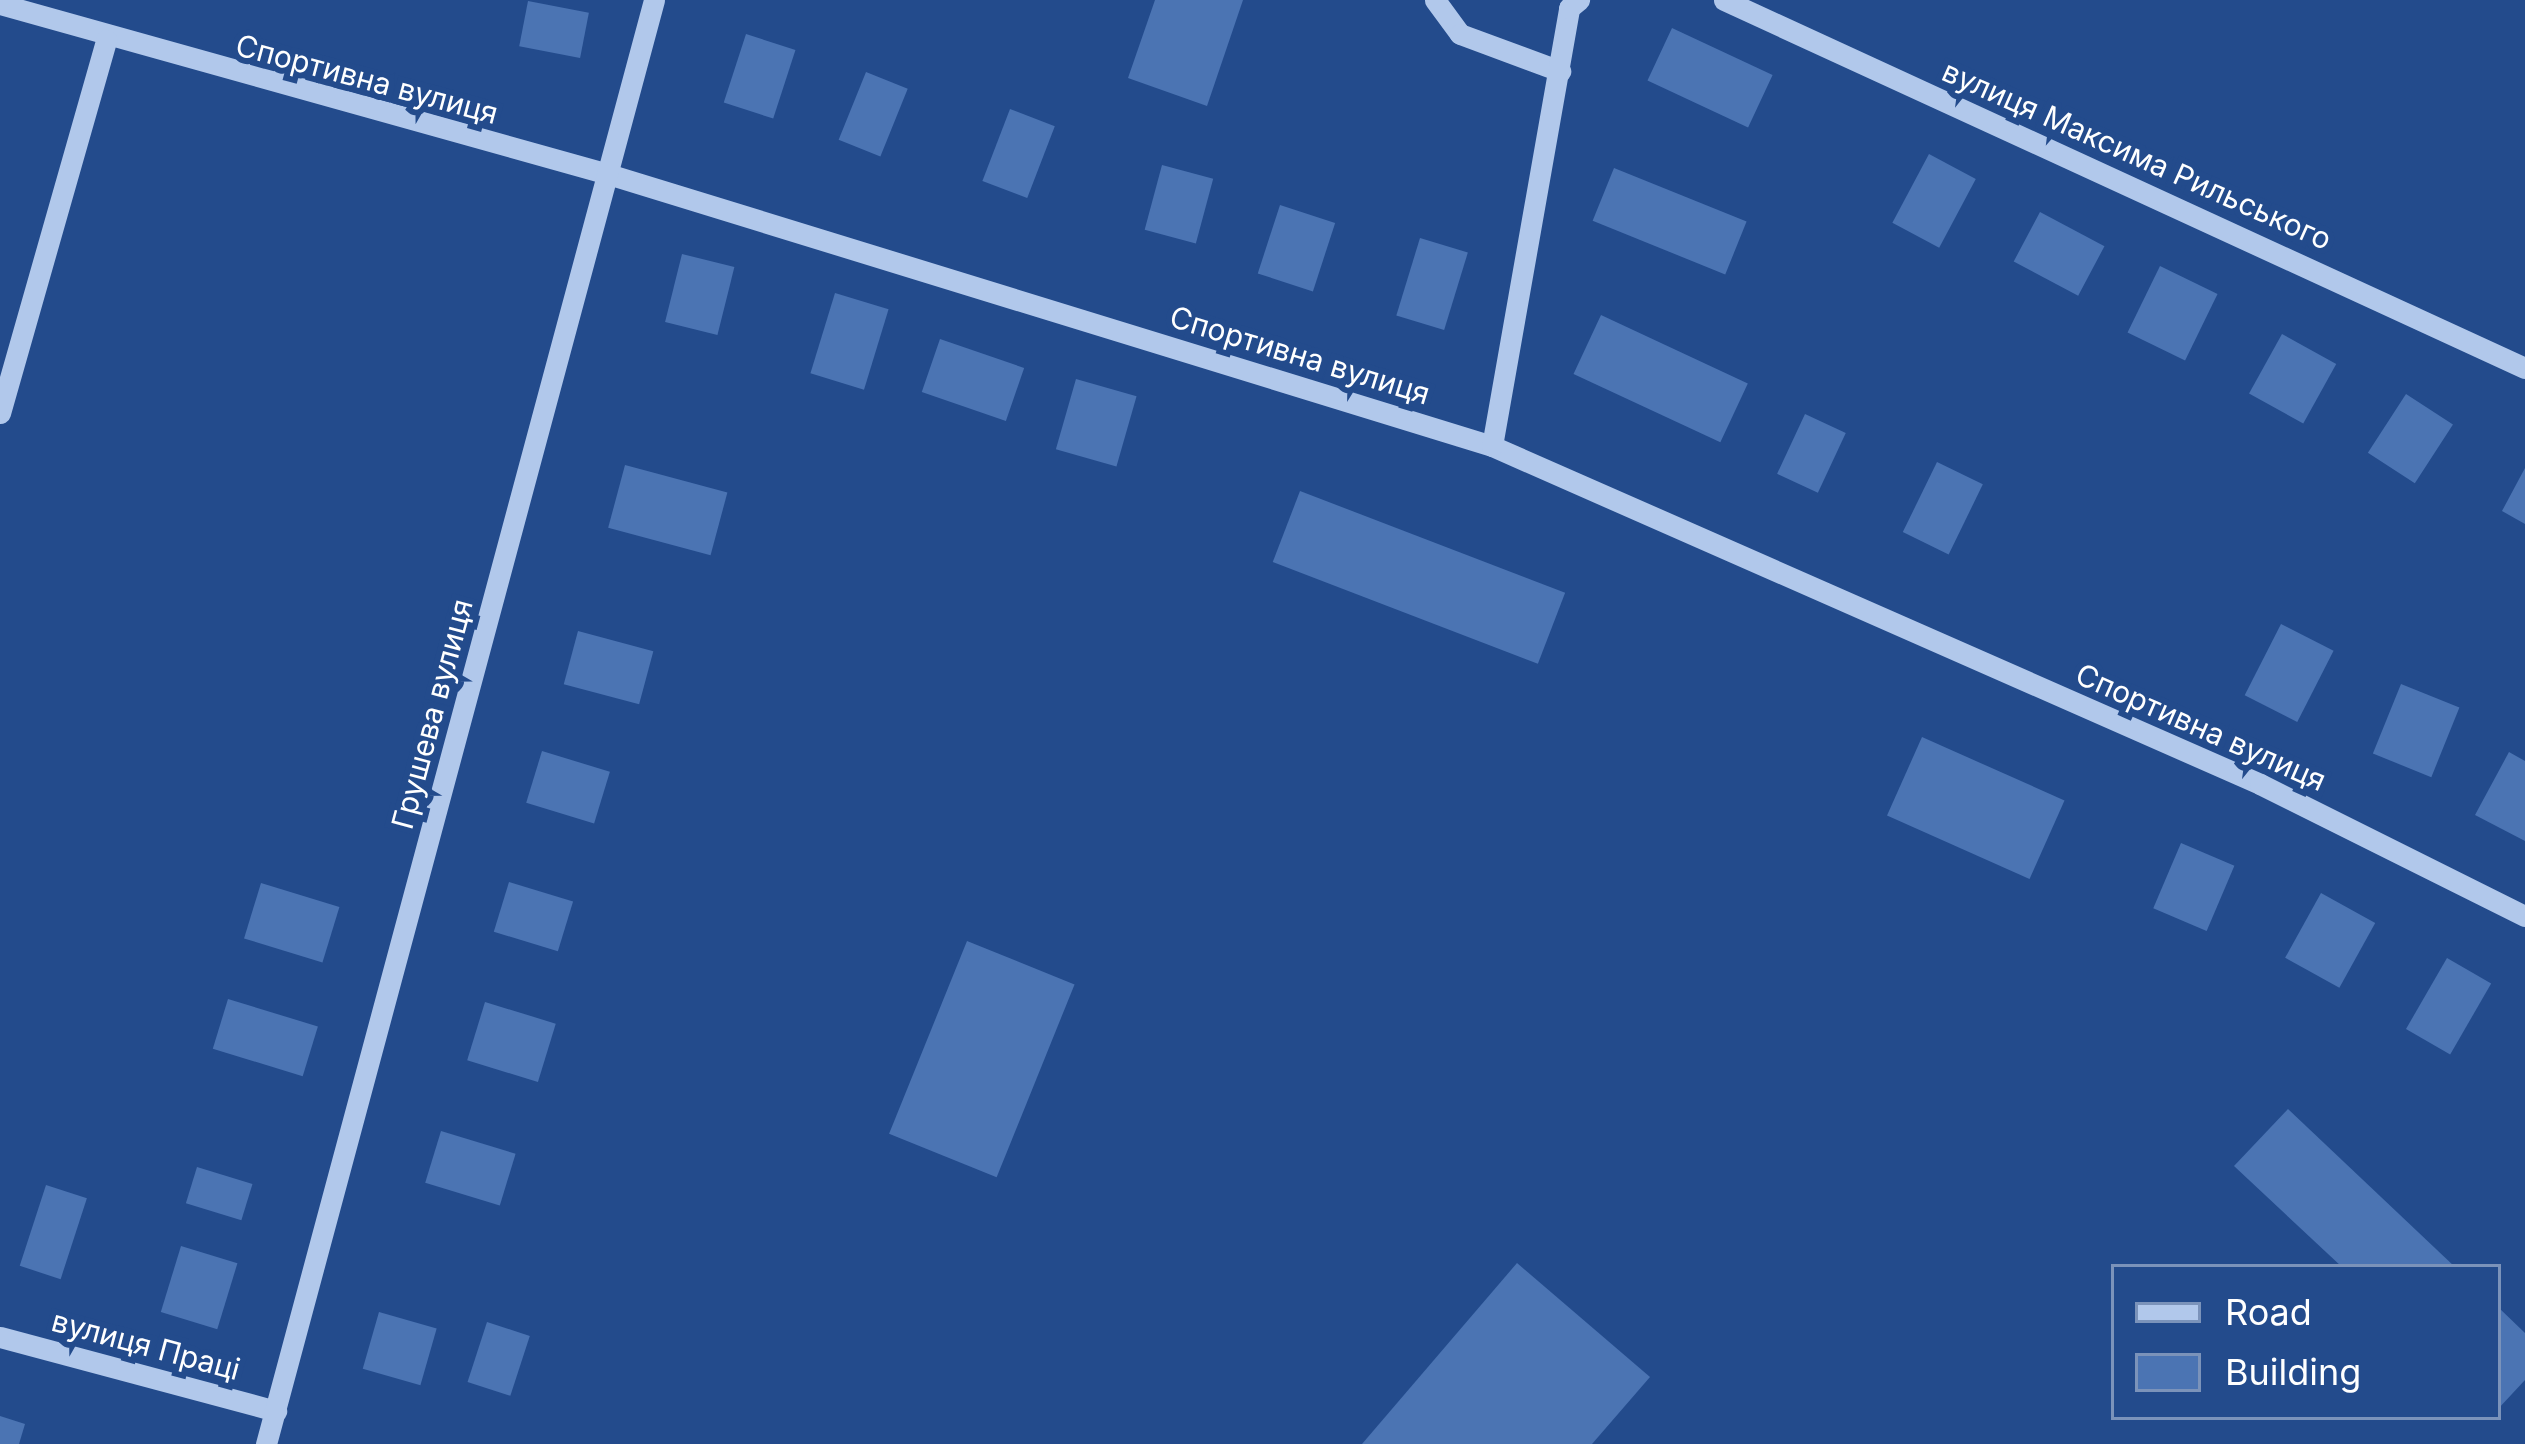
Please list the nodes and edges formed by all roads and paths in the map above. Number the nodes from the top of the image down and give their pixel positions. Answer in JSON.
{"nodes":[{"id":1,"x":655,"y":0,"type":"edge"},
{"id":2,"x":1435,"y":0,"type":"edge"},
{"id":3,"x":1579,"y":0,"type":"edge"},
{"id":4,"x":1724,"y":0,"type":"edge"},
{"id":5,"x":0,"y":4,"type":"edge"},
{"id":6,"x":106,"y":40,"type":"junction"},
{"id":7,"x":1560,"y":71,"type":"junction"},
{"id":8,"x":608,"y":174,"type":"junction"},
{"id":9,"x":2525,"y":368,"type":"edge"},
{"id":10,"x":0,"y":412,"type":"edge"},
{"id":11,"x":1492,"y":446,"type":"junction"},
{"id":12,"x":2525,"y":916,"type":"edge"},
{"id":13,"x":0,"y":1337,"type":"edge"},
{"id":14,"x":276,"y":1411,"type":"junction"},
{"id":15,"x":266,"y":1444,"type":"edge"}],
"edges":[{"from":1,"to":8,"type":"street","name":"Грушева вулиця"},
{"from":2,"to":7,"type":"street"},
{"from":3,"to":7,"type":"street"},
{"from":4,"to":9,"type":"street","name":"вулиця Максима Рильського"},
{"from":5,"to":6,"type":"street","name":"Спортивна вулиця"},
{"from":6,"to":8,"type":"street","name":"Спортивна вулиця"},
{"from":6,"to":10,"type":"street"},
{"from":7,"to":11,"type":"street"},
{"from":8,"to":11,"type":"street","name":"Спортивна вулиця"},
{"from":8,"to":14,"type":"street","name":"Грушева вулиця"},
{"from":11,"to":12,"type":"street","name":"Спортивна вулиця"},
{"from":13,"to":14,"type":"street","name":"вулиця Праці"},
{"from":14,"to":15,"type":"street","name":"Грушева вулиця"}]}
